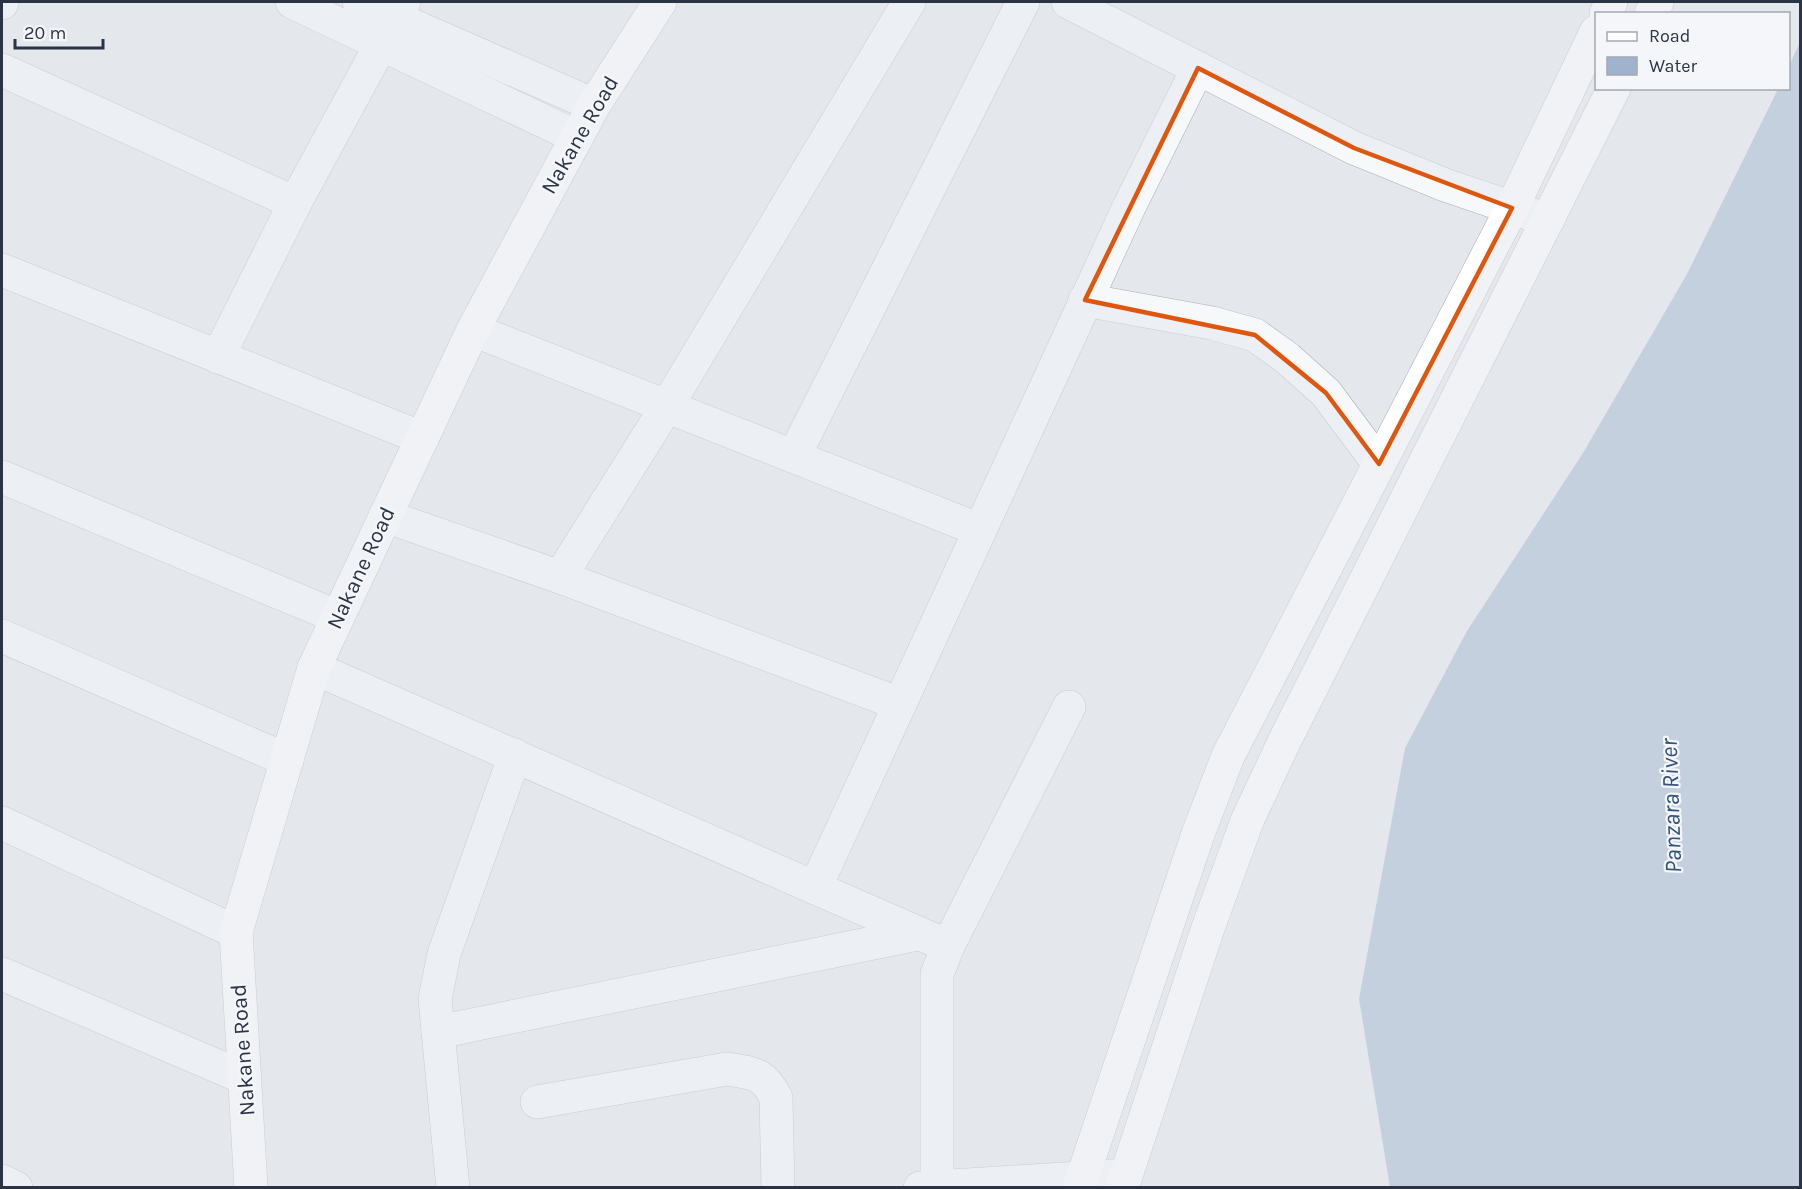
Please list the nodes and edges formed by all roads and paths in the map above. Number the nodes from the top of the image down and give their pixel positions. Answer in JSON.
{"nodes":[{"id":1,"x":292,"y":2,"type":"edge"},
{"id":2,"x":359,"y":2,"type":"edge"},
{"id":3,"x":660,"y":2,"type":"edge"},
{"id":4,"x":909,"y":2,"type":"edge"},
{"id":5,"x":1023,"y":2,"type":"edge"},
{"id":6,"x":1068,"y":2,"type":"edge"},
{"id":7,"x":393,"y":21,"type":"edge"},
{"id":8,"x":1595,"y":34,"type":"edge"},
{"id":9,"x":1198,"y":68,"type":"junction"},
{"id":10,"x":2,"y":70,"type":"edge"},
{"id":11,"x":1613,"y":90,"type":"edge"},
{"id":12,"x":594,"y":105,"type":"junction"},
{"id":13,"x":577,"y":137,"type":"junction"},
{"id":14,"x":295,"y":202,"type":"junction"},
{"id":15,"x":1512,"y":208,"type":"junction"},
{"id":16,"x":1548,"y":220,"type":"junction"},
{"id":17,"x":2,"y":270,"type":"edge"},
{"id":18,"x":1085,"y":300,"type":"junction"},
{"id":19,"x":473,"y":330,"type":"junction"},
{"id":20,"x":218,"y":357,"type":"junction"},
{"id":21,"x":667,"y":406,"type":"junction"},
{"id":22,"x":422,"y":438,"type":"junction"},
{"id":23,"x":794,"y":456,"type":"junction"},
{"id":24,"x":1379,"y":464,"type":"junction"},
{"id":25,"x":2,"y":477,"type":"edge"},
{"id":26,"x":385,"y":516,"type":"junction"},
{"id":27,"x":980,"y":530,"type":"junction"},
{"id":28,"x":560,"y":577,"type":"junction"},
{"id":29,"x":338,"y":617,"type":"junction"},
{"id":30,"x":2,"y":636,"type":"edge"},
{"id":31,"x":314,"y":668,"type":"junction"},
{"id":32,"x":900,"y":704,"type":"junction"},
{"id":33,"x":1069,"y":707,"type":"dead end"},
{"id":34,"x":515,"y":755,"type":"junction"},
{"id":35,"x":287,"y":760,"type":"junction"},
{"id":36,"x":2,"y":823,"type":"edge"},
{"id":37,"x":815,"y":888,"type":"junction"},
{"id":38,"x":236,"y":932,"type":"junction"},
{"id":39,"x":917,"y":934,"type":"junction"},
{"id":40,"x":948,"y":946,"type":"junction"},
{"id":41,"x":2,"y":974,"type":"edge"},
{"id":42,"x":438,"y":1032,"type":"junction"},
{"id":43,"x":245,"y":1078,"type":"junction"},
{"id":44,"x":537,"y":1102,"type":"dead end"},
{"id":45,"x":2,"y":1181,"type":"edge"},
{"id":46,"x":1124,"y":1181,"type":"edge"},
{"id":47,"x":1080,"y":1183,"type":"edge"},
{"id":48,"x":929,"y":1187,"type":"edge"},
{"id":49,"x":16,"y":1188,"type":"edge"},
{"id":50,"x":251,"y":1188,"type":"edge"},
{"id":51,"x":453,"y":1188,"type":"edge"},
{"id":52,"x":777,"y":1188,"type":"edge"}],
"edges":[{"from":1,"to":7,"type":"street"},
{"from":2,"to":7,"type":"street"},
{"from":3,"to":12,"type":"street","name":"Nakane Road"},
{"from":4,"to":21,"type":"street"},
{"from":5,"to":23,"type":"street"},
{"from":6,"to":9,"type":"street"},
{"from":7,"to":12,"type":"street"},
{"from":7,"to":13,"type":"street"},
{"from":7,"to":14,"type":"street"},
{"from":8,"to":15,"type":"street"},
{"from":9,"to":15,"type":"street"},
{"from":9,"to":18,"type":"street"},
{"from":10,"to":14,"type":"street"},
{"from":11,"to":16,"type":"street"},
{"from":12,"to":13,"type":"street","name":"Nakane Road"},
{"from":13,"to":19,"type":"street","name":"Nakane Road"},
{"from":14,"to":20,"type":"street"},
{"from":15,"to":16,"type":"street"},
{"from":15,"to":24,"type":"street"},
{"from":16,"to":46,"type":"street"},
{"from":17,"to":20,"type":"street"},
{"from":18,"to":24,"type":"street"},
{"from":18,"to":27,"type":"street"},
{"from":19,"to":21,"type":"street"},
{"from":19,"to":22,"type":"street","name":"Nakane Road"},
{"from":20,"to":22,"type":"street"},
{"from":21,"to":23,"type":"street"},
{"from":21,"to":28,"type":"street"},
{"from":22,"to":26,"type":"street","name":"Nakane Road"},
{"from":23,"to":27,"type":"street"},
{"from":24,"to":47,"type":"street"},
{"from":25,"to":29,"type":"street"},
{"from":26,"to":28,"type":"street"},
{"from":26,"to":29,"type":"street","name":"Nakane Road"},
{"from":27,"to":32,"type":"street"},
{"from":28,"to":32,"type":"street"},
{"from":29,"to":31,"type":"street","name":"Nakane Road"},
{"from":30,"to":35,"type":"street"},
{"from":31,"to":34,"type":"street"},
{"from":31,"to":35,"type":"street","name":"Nakane Road"},
{"from":32,"to":37,"type":"street"},
{"from":33,"to":40,"type":"street"},
{"from":34,"to":37,"type":"street"},
{"from":34,"to":42,"type":"street"},
{"from":35,"to":38,"type":"street","name":"Nakane Road"},
{"from":36,"to":38,"type":"street"},
{"from":37,"to":39,"type":"street"},
{"from":38,"to":43,"type":"street","name":"Nakane Road"},
{"from":39,"to":40,"type":"street"},
{"from":39,"to":42,"type":"street"},
{"from":40,"to":48,"type":"street"},
{"from":41,"to":43,"type":"street"},
{"from":42,"to":51,"type":"street"},
{"from":43,"to":50,"type":"street","name":"Nakane Road"},
{"from":44,"to":52,"type":"street"},
{"from":45,"to":49,"type":"street"},
{"from":46,"to":47,"type":"street"},
{"from":47,"to":48,"type":"street"}]}
